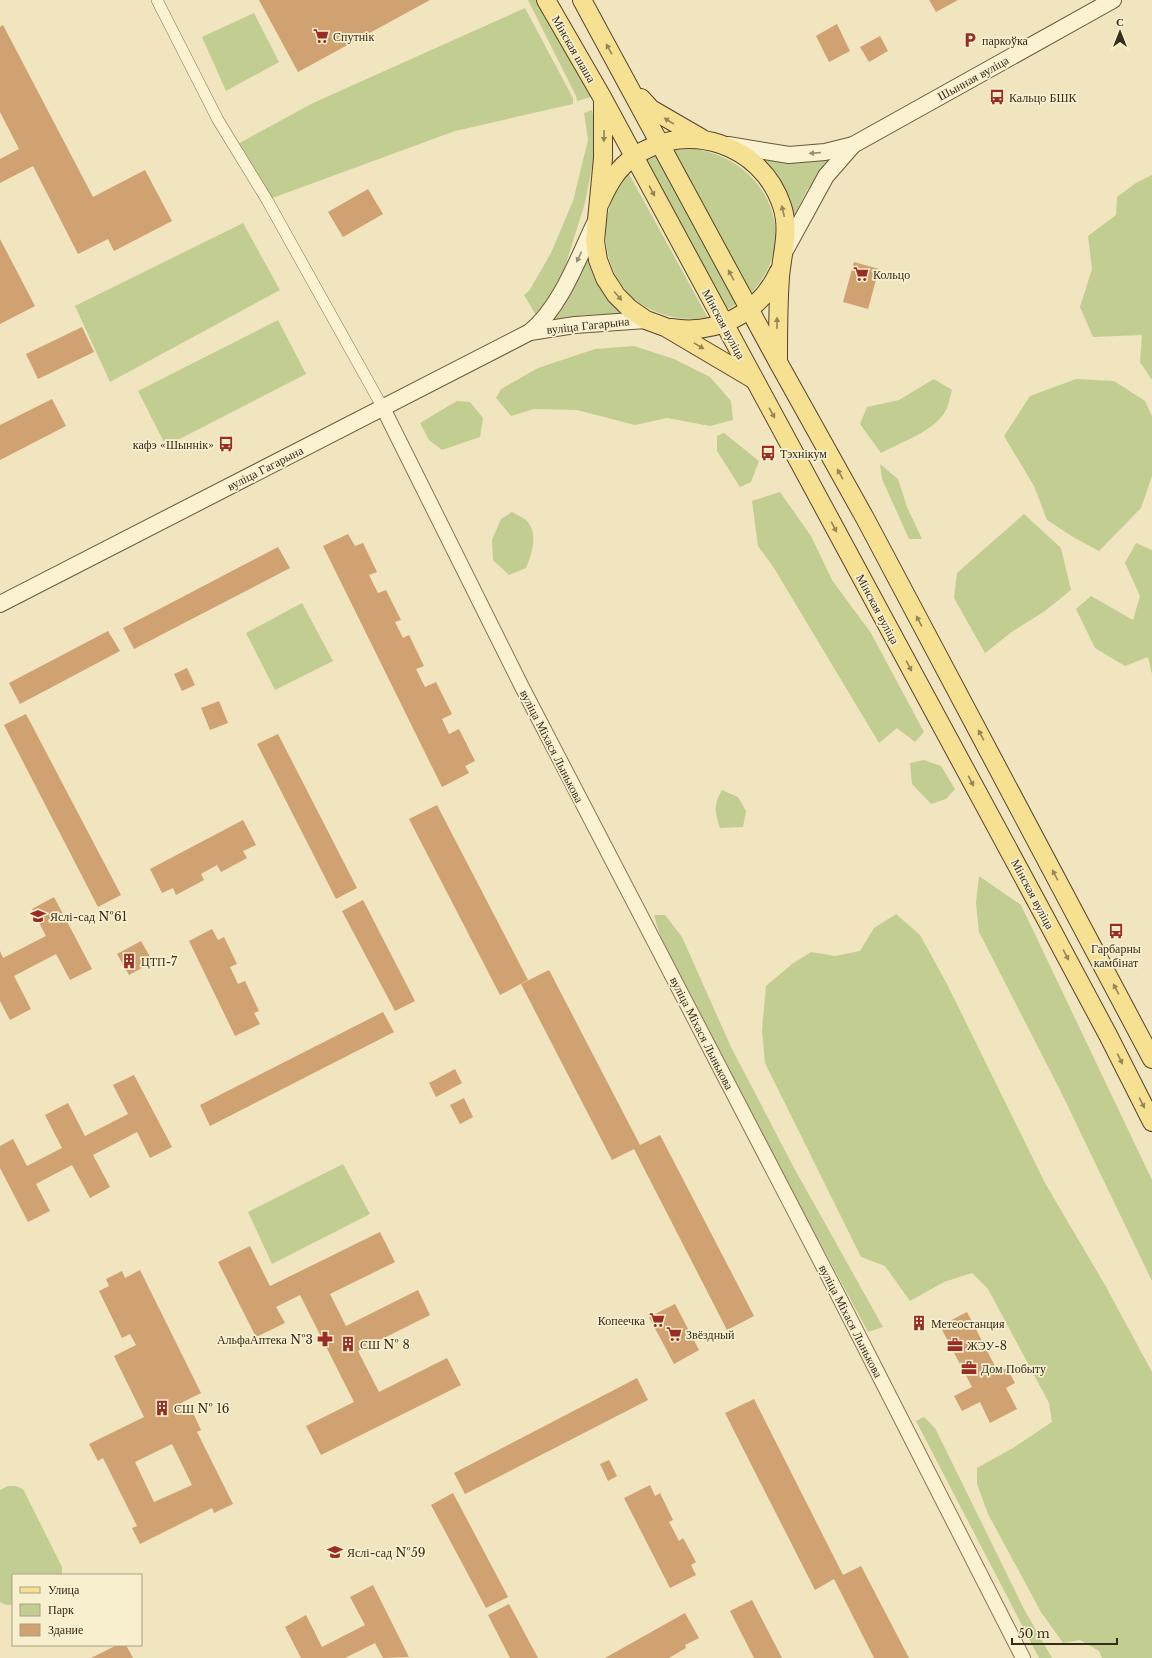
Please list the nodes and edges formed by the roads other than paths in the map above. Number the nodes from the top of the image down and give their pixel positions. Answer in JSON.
{"nodes":[{"id":1,"x":157,"y":0,"type":"edge"},
{"id":2,"x":546,"y":0,"type":"edge"},
{"id":3,"x":582,"y":0,"type":"edge"},
{"id":4,"x":1113,"y":0,"type":"edge"},
{"id":5,"x":628,"y":83,"type":"junction"},
{"id":6,"x":602,"y":98,"type":"junction"},
{"id":7,"x":703,"y":139,"type":"junction"},
{"id":8,"x":660,"y":143,"type":"junction"},
{"id":9,"x":724,"y":144,"type":"junction"},
{"id":10,"x":853,"y":145,"type":"junction"},
{"id":11,"x":634,"y":157,"type":"junction"},
{"id":12,"x":600,"y":203,"type":"junction"},
{"id":13,"x":595,"y":222,"type":"junction"},
{"id":14,"x":786,"y":249,"type":"junction"},
{"id":15,"x":781,"y":266,"type":"junction"},
{"id":16,"x":750,"y":310,"type":"junction"},
{"id":17,"x":646,"y":320,"type":"junction"},
{"id":18,"x":724,"y":324,"type":"junction"},
{"id":19,"x":665,"y":327,"type":"junction"},
{"id":20,"x":530,"y":332,"type":"junction"},
{"id":21,"x":778,"y":362,"type":"junction"},
{"id":22,"x":753,"y":379,"type":"junction"},
{"id":23,"x":383,"y":408,"type":"junction"},
{"id":24,"x":0,"y":604,"type":"edge"},
{"id":25,"x":1152,"y":1059,"type":"edge"},
{"id":26,"x":1152,"y":1122,"type":"edge"},
{"id":27,"x":1023,"y":1658,"type":"edge"}],
"edges":[{"from":1,"to":23,"type":"street"},
{"from":2,"to":6,"type":"main road","name":"Мінская шаша"},
{"from":5,"to":3,"type":"main road","one_way":true},
{"from":4,"to":10,"type":"main road","name":"Шынная вуліца"},
{"from":7,"to":5,"type":"main road","one_way":true},
{"from":5,"to":8,"type":"main road"},
{"from":6,"to":11,"type":"main road","name":"Мінская вуліца"},
{"from":6,"to":12,"type":"main road","one_way":true},
{"from":7,"to":8,"type":"main road"},
{"from":7,"to":9,"type":"main road"},
{"from":8,"to":11,"type":"main road"},
{"from":16,"to":8,"type":"main road","one_way":true},
{"from":10,"to":9,"type":"main road","name":"Шынная вуліца","one_way":true},
{"from":14,"to":9,"type":"main road","one_way":true},
{"from":10,"to":14,"type":"main road","name":"Шынная вуліца"},
{"from":11,"to":12,"type":"main road"},
{"from":11,"to":18,"type":"main road","name":"Мінская вуліца","one_way":true},
{"from":12,"to":13,"type":"main road"},
{"from":13,"to":17,"type":"main road","one_way":true},
{"from":13,"to":20,"type":"main road","name":"вуліца Гагарына","one_way":true},
{"from":14,"to":15,"type":"main road"},
{"from":15,"to":16,"type":"main road"},
{"from":21,"to":15,"type":"main road","one_way":true},
{"from":16,"to":18,"type":"main road"},
{"from":16,"to":21,"type":"main road"},
{"from":17,"to":19,"type":"main road"},
{"from":17,"to":20,"type":"main road","name":"вуліца Гагарына"},
{"from":18,"to":19,"type":"main road"},
{"from":18,"to":22,"type":"main road","name":"Мінская вуліца"},
{"from":19,"to":22,"type":"main road","one_way":true},
{"from":20,"to":23,"type":"main road","name":"вуліца Гагарына"},
{"from":25,"to":21,"type":"main road","one_way":true},
{"from":22,"to":26,"type":"main road","name":"Мінская вуліца","one_way":true},
{"from":23,"to":24,"type":"main road","name":"вуліца Гагарына"},
{"from":23,"to":27,"type":"street","name":"вуліца Міхася Лынькова"}]}
